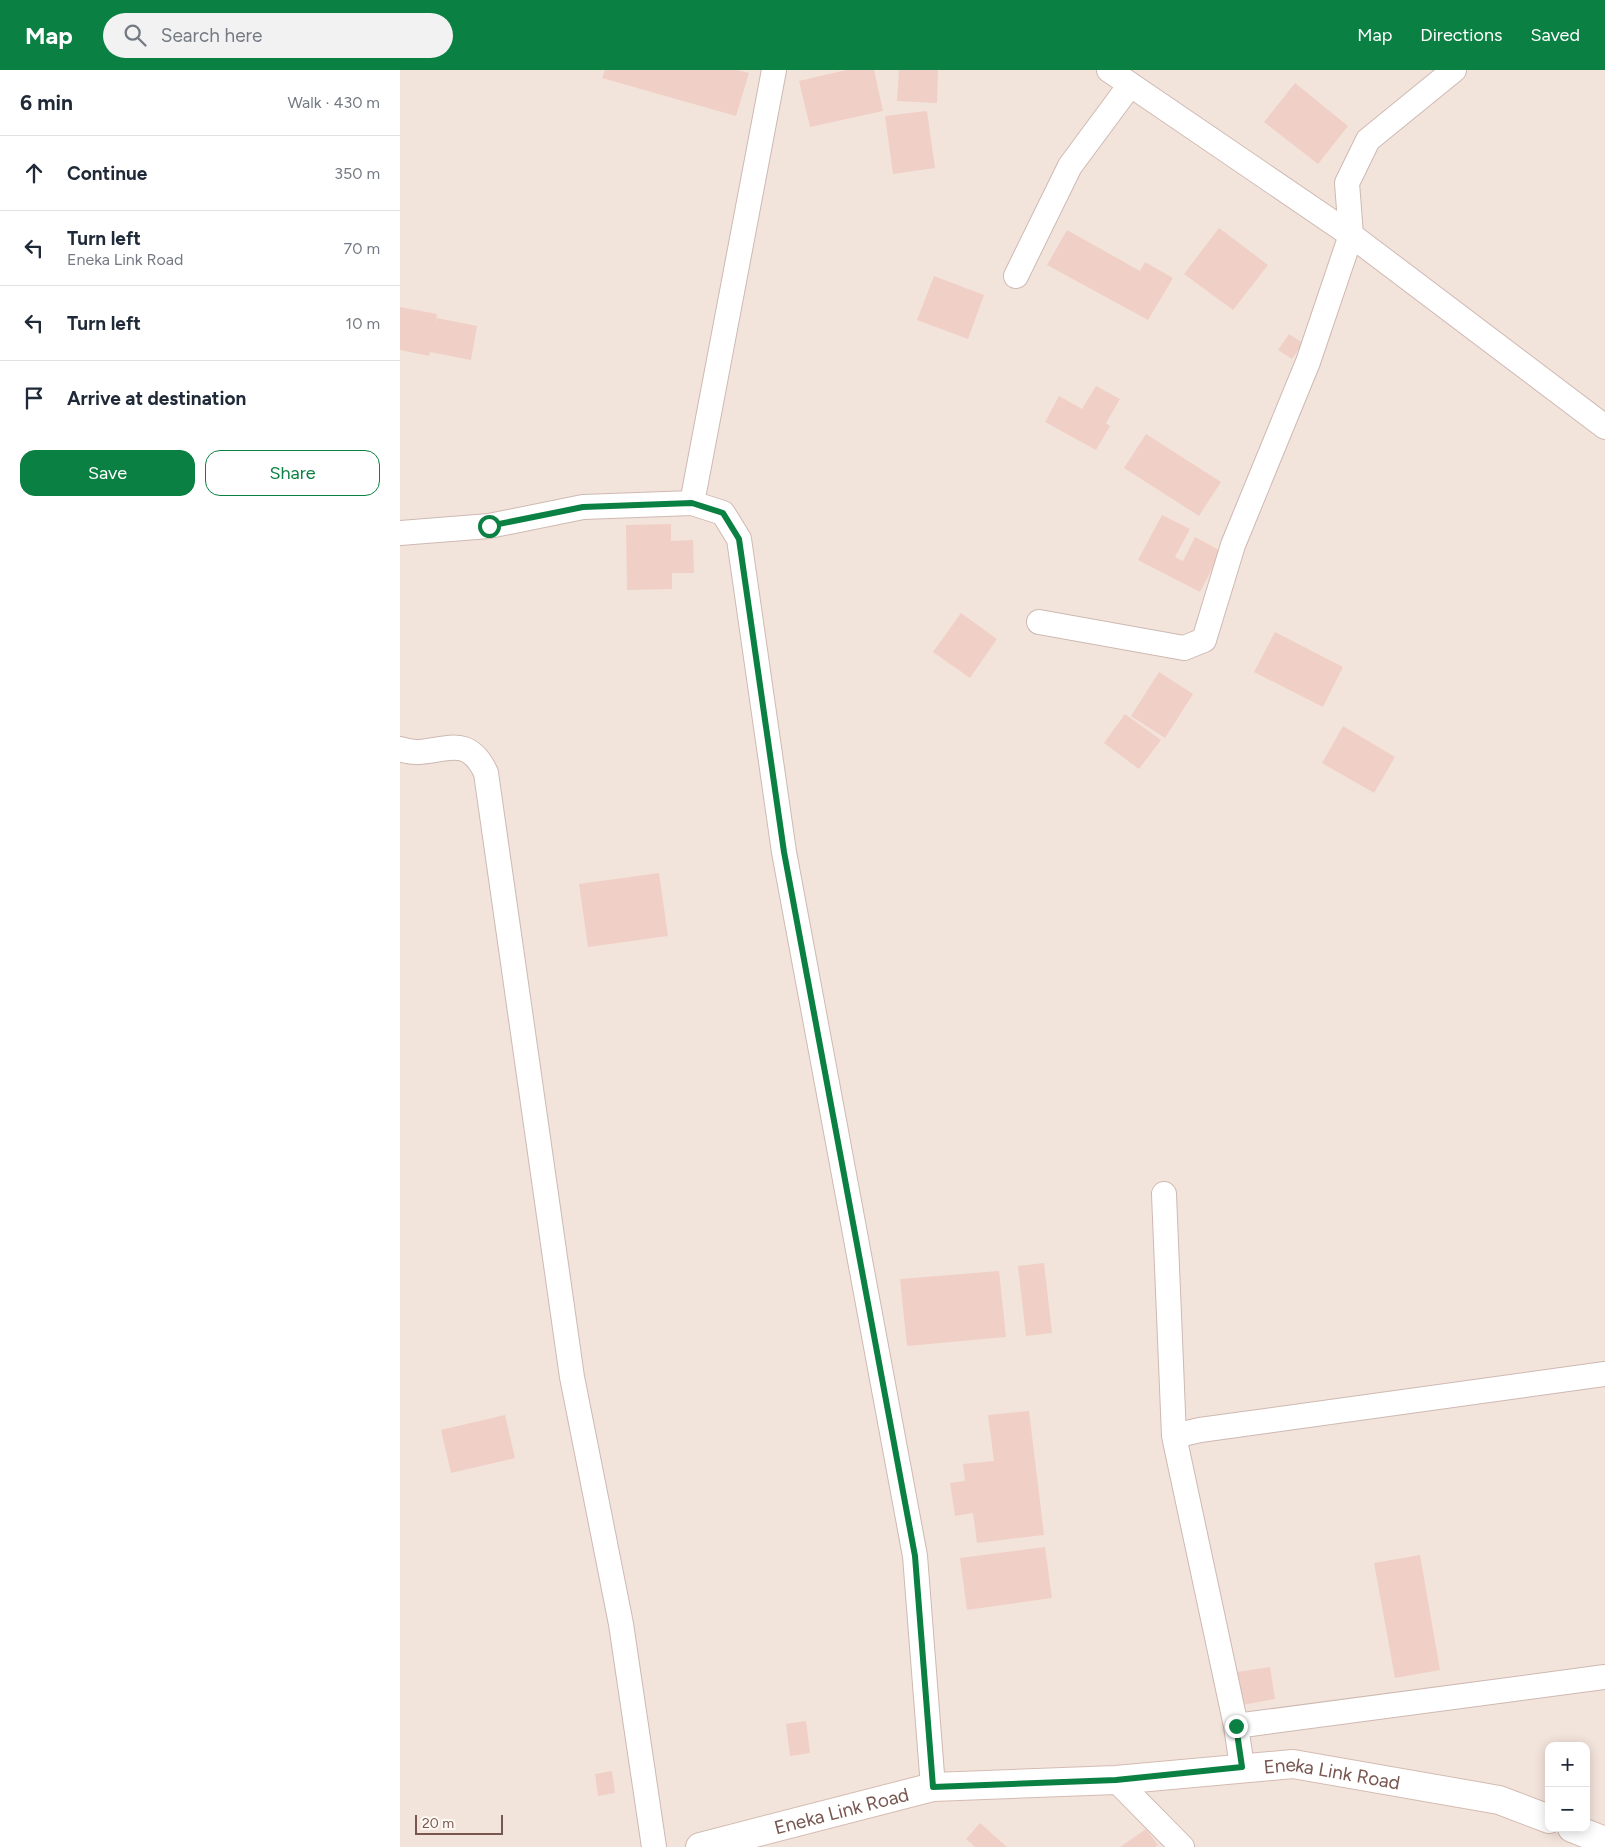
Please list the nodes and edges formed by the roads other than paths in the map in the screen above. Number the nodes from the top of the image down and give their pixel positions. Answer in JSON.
{"nodes":[{"id":1,"x":774,"y":70,"type":"edge"},
{"id":2,"x":1109,"y":70,"type":"edge"},
{"id":3,"x":1454,"y":70,"type":"edge"},
{"id":4,"x":1130,"y":85,"type":"junction"},
{"id":5,"x":1351,"y":235,"type":"junction"},
{"id":6,"x":1016,"y":276,"type":"dead end"},
{"id":7,"x":1605,"y":427,"type":"edge"},
{"id":8,"x":692,"y":503,"type":"junction"},
{"id":9,"x":400,"y":533,"type":"edge"},
{"id":10,"x":1039,"y":622,"type":"dead end"},
{"id":11,"x":400,"y":749,"type":"edge"},
{"id":12,"x":1164,"y":1194,"type":"dead end"},
{"id":13,"x":1605,"y":1374,"type":"edge"},
{"id":14,"x":1174,"y":1436,"type":"junction"},
{"id":15,"x":1605,"y":1677,"type":"edge"},
{"id":16,"x":1236,"y":1726,"type":"junction"},
{"id":17,"x":1242,"y":1767,"type":"junction"},
{"id":18,"x":1116,"y":1780,"type":"junction"},
{"id":19,"x":933,"y":1787,"type":"junction"},
{"id":20,"x":1545,"y":1818,"type":"edge"},
{"id":21,"x":1582,"y":1832,"type":"edge"},
{"id":22,"x":744,"y":1841,"type":"edge"},
{"id":23,"x":1605,"y":1841,"type":"edge"},
{"id":24,"x":654,"y":1847,"type":"edge"},
{"id":25,"x":700,"y":1847,"type":"edge"},
{"id":26,"x":1182,"y":1847,"type":"edge"}],
"edges":[{"from":1,"to":8,"type":"street"},
{"from":2,"to":4,"type":"street"},
{"from":3,"to":5,"type":"street"},
{"from":4,"to":5,"type":"street"},
{"from":4,"to":6,"type":"street"},
{"from":5,"to":7,"type":"street"},
{"from":5,"to":10,"type":"street"},
{"from":8,"to":9,"type":"street"},
{"from":8,"to":19,"type":"street"},
{"from":11,"to":24,"type":"street"},
{"from":12,"to":14,"type":"street"},
{"from":13,"to":14,"type":"street"},
{"from":14,"to":16,"type":"street"},
{"from":15,"to":16,"type":"street"},
{"from":16,"to":17,"type":"street"},
{"from":17,"to":18,"type":"street","name":"Eneka Link Road"},
{"from":17,"to":20,"type":"street","name":"Eneka Link Road"},
{"from":18,"to":19,"type":"street","name":"Eneka Link Road"},
{"from":18,"to":26,"type":"street"},
{"from":19,"to":22,"type":"street","name":"Eneka Link Road"},
{"from":21,"to":23,"type":"street"},
{"from":22,"to":25,"type":"street","name":"Eneka Link Road"}]}
